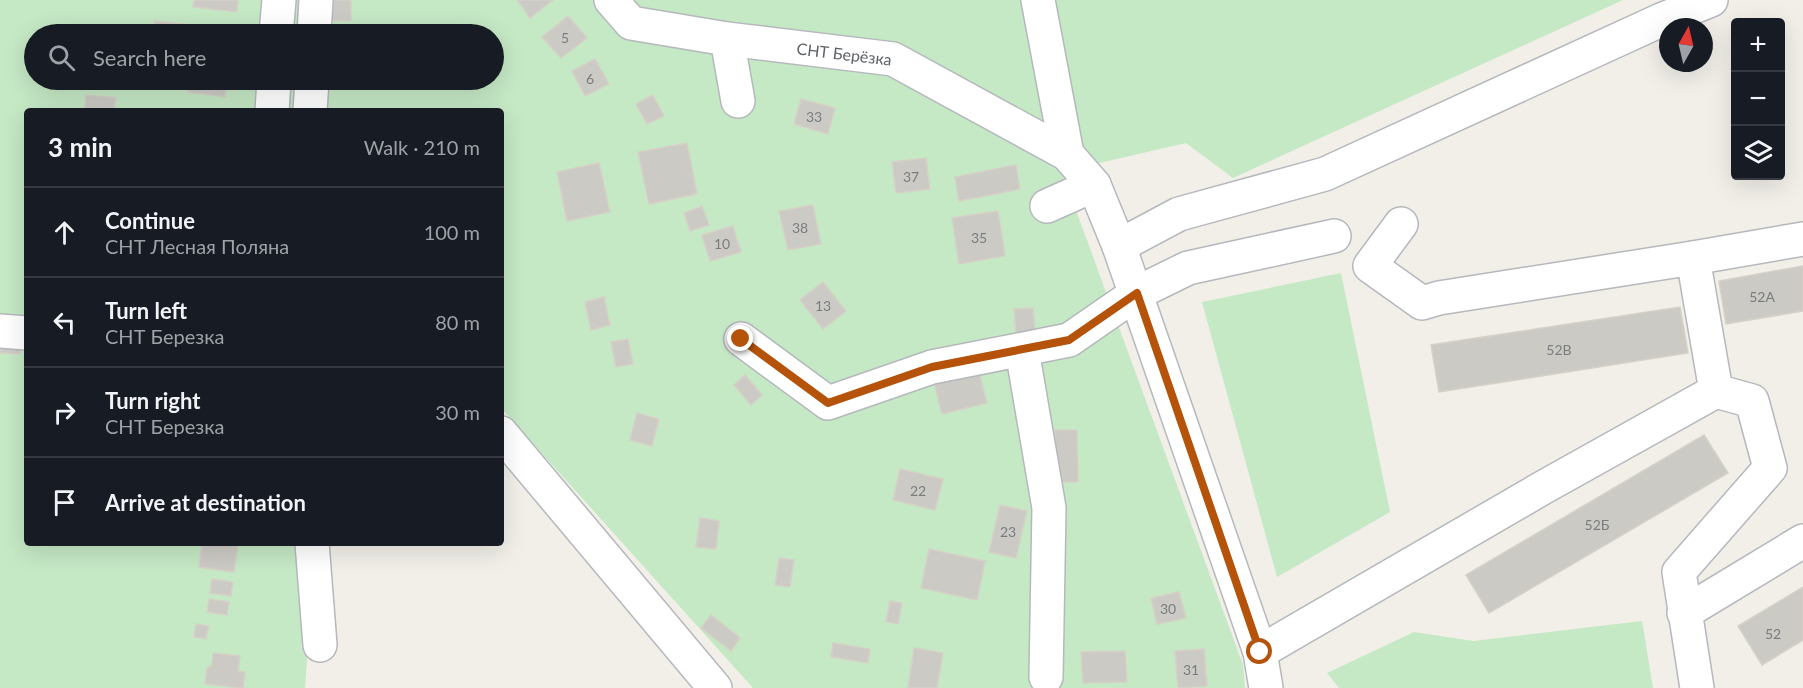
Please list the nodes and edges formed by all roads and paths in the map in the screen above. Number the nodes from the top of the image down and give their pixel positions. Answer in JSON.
{"nodes":[{"id":1,"x":279,"y":0,"type":"edge"},
{"id":2,"x":316,"y":0,"type":"edge"},
{"id":3,"x":611,"y":0,"type":"edge"},
{"id":4,"x":1038,"y":0,"type":"edge"},
{"id":5,"x":1711,"y":0,"type":"edge"},
{"id":6,"x":277,"y":24,"type":"edge"},
{"id":7,"x":315,"y":24,"type":"edge"},
{"id":8,"x":727,"y":39,"type":"junction"},
{"id":9,"x":273,"y":90,"type":"edge"},
{"id":10,"x":311,"y":90,"type":"edge"},
{"id":11,"x":738,"y":102,"type":"dead end"},
{"id":12,"x":272,"y":108,"type":"edge"},
{"id":13,"x":310,"y":108,"type":"edge"},
{"id":14,"x":1067,"y":154,"type":"junction"},
{"id":15,"x":1094,"y":185,"type":"junction"},
{"id":16,"x":1047,"y":206,"type":"dead end"},
{"id":17,"x":1401,"y":224,"type":"dead end"},
{"id":18,"x":1334,"y":236,"type":"dead end"},
{"id":19,"x":1803,"y":239,"type":"edge"},
{"id":20,"x":1119,"y":246,"type":"junction"},
{"id":21,"x":1693,"y":258,"type":"junction"},
{"id":22,"x":1137,"y":293,"type":"junction"},
{"id":23,"x":0,"y":331,"type":"edge"},
{"id":24,"x":24,"y":333,"type":"edge"},
{"id":25,"x":741,"y":339,"type":"dead end"},
{"id":26,"x":1022,"y":350,"type":"junction"},
{"id":27,"x":1716,"y":391,"type":"junction"},
{"id":28,"x":504,"y":437,"type":"edge"},
{"id":29,"x":1803,"y":541,"type":"edge"},
{"id":30,"x":312,"y":546,"type":"edge"},
{"id":31,"x":1684,"y":613,"type":"junction"},
{"id":32,"x":320,"y":645,"type":"dead end"},
{"id":33,"x":1260,"y":652,"type":"junction"},
{"id":34,"x":1046,"y":677,"type":"dead end"},
{"id":35,"x":715,"y":688,"type":"edge"},
{"id":36,"x":1266,"y":688,"type":"edge"},
{"id":37,"x":1697,"y":688,"type":"edge"}],
"edges":[{"from":1,"to":6,"type":"street"},
{"from":2,"to":7,"type":"street"},
{"from":3,"to":8,"type":"street","name":"СНТ Берёзка"},
{"from":4,"to":14,"type":"street"},
{"from":5,"to":20,"type":"street"},
{"from":8,"to":11,"type":"street"},
{"from":8,"to":14,"type":"street","name":"СНТ Берёзка"},
{"from":9,"to":12,"type":"street"},
{"from":10,"to":13,"type":"street"},
{"from":14,"to":15,"type":"street"},
{"from":15,"to":16,"type":"street"},
{"from":15,"to":20,"type":"street"},
{"from":17,"to":21,"type":"street"},
{"from":18,"to":22,"type":"street"},
{"from":19,"to":21,"type":"street"},
{"from":20,"to":22,"type":"street"},
{"from":21,"to":27,"type":"street"},
{"from":22,"to":26,"type":"street"},
{"from":22,"to":33,"type":"street"},
{"from":23,"to":24,"type":"street"},
{"from":25,"to":26,"type":"street"},
{"from":26,"to":34,"type":"street"},
{"from":27,"to":31,"type":"street"},
{"from":27,"to":33,"type":"street"},
{"from":28,"to":35,"type":"street"},
{"from":29,"to":31,"type":"street"},
{"from":30,"to":32,"type":"street"},
{"from":31,"to":37,"type":"street"},
{"from":33,"to":36,"type":"street"}]}
